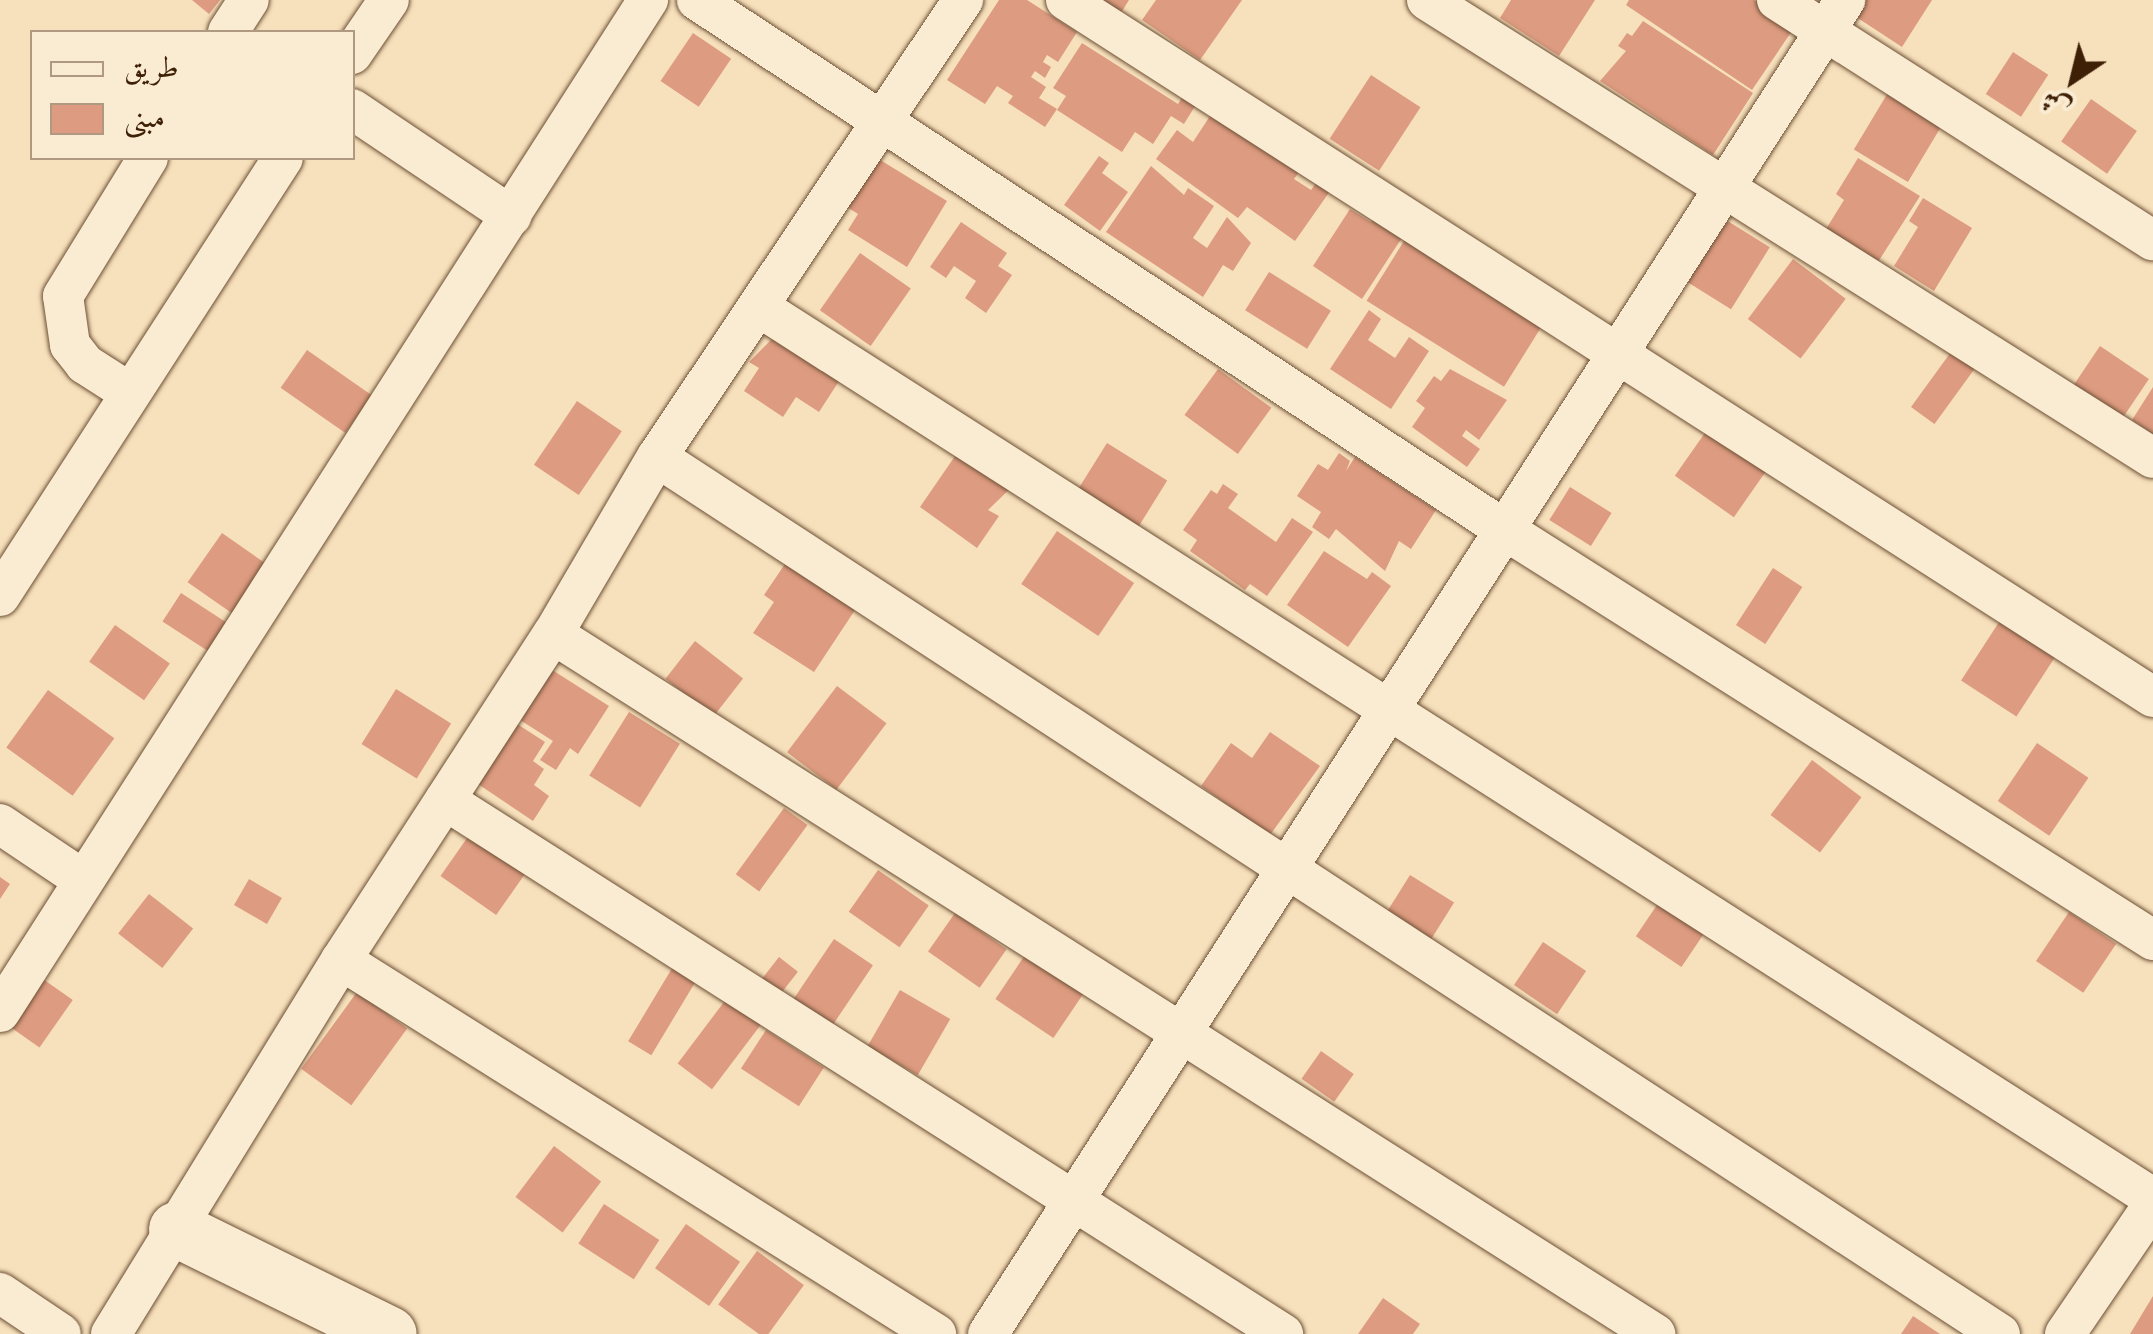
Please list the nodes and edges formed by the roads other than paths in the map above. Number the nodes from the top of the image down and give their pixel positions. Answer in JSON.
{"nodes":[{"id":1,"x":248,"y":0,"type":"edge"},
{"id":2,"x":389,"y":0,"type":"edge"},
{"id":3,"x":648,"y":0,"type":"edge"},
{"id":4,"x":698,"y":0,"type":"edge"},
{"id":5,"x":963,"y":0,"type":"edge"},
{"id":6,"x":1066,"y":0,"type":"edge"},
{"id":7,"x":1427,"y":0,"type":"edge"},
{"id":8,"x":1777,"y":0,"type":"edge"},
{"id":9,"x":1835,"y":15,"type":"edge"},
{"id":10,"x":229,"y":30,"type":"edge"},
{"id":11,"x":355,"y":50,"type":"edge"},
{"id":12,"x":355,"y":111,"type":"edge"},
{"id":13,"x":885,"y":122,"type":"junction"},
{"id":14,"x":147,"y":160,"type":"edge"},
{"id":15,"x":281,"y":160,"type":"edge"},
{"id":16,"x":1724,"y":188,"type":"junction"},
{"id":17,"x":511,"y":216,"type":"junction"},
{"id":18,"x":2153,"y":240,"type":"edge"},
{"id":19,"x":759,"y":306,"type":"junction"},
{"id":20,"x":1616,"y":356,"type":"junction"},
{"id":21,"x":127,"y":391,"type":"junction"},
{"id":22,"x":657,"y":457,"type":"junction"},
{"id":23,"x":2153,"y":458,"type":"edge"},
{"id":24,"x":1505,"y":530,"type":"junction"},
{"id":25,"x":0,"y":596,"type":"edge"},
{"id":26,"x":553,"y":634,"type":"junction"},
{"id":27,"x":2153,"y":696,"type":"edge"},
{"id":28,"x":1391,"y":707,"type":"junction"},
{"id":29,"x":444,"y":800,"type":"junction"},
{"id":30,"x":0,"y":824,"type":"edge"},
{"id":31,"x":1286,"y":871,"type":"junction"},
{"id":32,"x":82,"y":879,"type":"junction"},
{"id":33,"x":2153,"y":940,"type":"edge"},
{"id":34,"x":340,"y":960,"type":"junction"},
{"id":35,"x":0,"y":1012,"type":"edge"},
{"id":36,"x":1184,"y":1030,"type":"junction"},
{"id":37,"x":2153,"y":1201,"type":"edge"},
{"id":38,"x":1072,"y":1203,"type":"junction"},
{"id":39,"x":176,"y":1229,"type":"junction"},
{"id":40,"x":0,"y":1293,"type":"edge"},
{"id":41,"x":61,"y":1334,"type":"edge"},
{"id":42,"x":111,"y":1334,"type":"edge"},
{"id":43,"x":389,"y":1334,"type":"edge"},
{"id":44,"x":936,"y":1334,"type":"edge"},
{"id":45,"x":988,"y":1334,"type":"edge"},
{"id":46,"x":1282,"y":1334,"type":"edge"},
{"id":47,"x":1655,"y":1334,"type":"edge"},
{"id":48,"x":2000,"y":1334,"type":"edge"},
{"id":49,"x":2065,"y":1334,"type":"edge"}],
"edges":[{"from":1,"to":10,"type":"street"},
{"from":2,"to":11,"type":"street"},
{"from":3,"to":17,"type":"street"},
{"from":4,"to":13,"type":"street"},
{"from":5,"to":13,"type":"street"},
{"from":6,"to":20,"type":"street"},
{"from":7,"to":16,"type":"street"},
{"from":8,"to":9,"type":"street"},
{"from":9,"to":16,"type":"street"},
{"from":9,"to":18,"type":"street"},
{"from":12,"to":17,"type":"street"},
{"from":13,"to":19,"type":"street"},
{"from":13,"to":24,"type":"street"},
{"from":14,"to":21,"type":"street"},
{"from":15,"to":21,"type":"street"},
{"from":16,"to":20,"type":"street"},
{"from":16,"to":23,"type":"street"},
{"from":17,"to":32,"type":"street"},
{"from":19,"to":22,"type":"street"},
{"from":19,"to":28,"type":"street"},
{"from":20,"to":24,"type":"street"},
{"from":20,"to":27,"type":"street"},
{"from":21,"to":25,"type":"street"},
{"from":22,"to":26,"type":"street"},
{"from":22,"to":31,"type":"street"},
{"from":24,"to":28,"type":"street"},
{"from":24,"to":33,"type":"street"},
{"from":26,"to":29,"type":"street"},
{"from":26,"to":36,"type":"street"},
{"from":28,"to":31,"type":"street"},
{"from":28,"to":37,"type":"street"},
{"from":29,"to":34,"type":"street"},
{"from":29,"to":38,"type":"street"},
{"from":30,"to":32,"type":"street"},
{"from":31,"to":36,"type":"street"},
{"from":31,"to":48,"type":"street"},
{"from":32,"to":35,"type":"street"},
{"from":34,"to":39,"type":"street"},
{"from":34,"to":44,"type":"street"},
{"from":36,"to":38,"type":"street"},
{"from":36,"to":47,"type":"street"},
{"from":37,"to":49,"type":"street"},
{"from":38,"to":45,"type":"street"},
{"from":38,"to":46,"type":"street"},
{"from":39,"to":42,"type":"street"},
{"from":39,"to":43,"type":"street"},
{"from":40,"to":41,"type":"street"}]}
